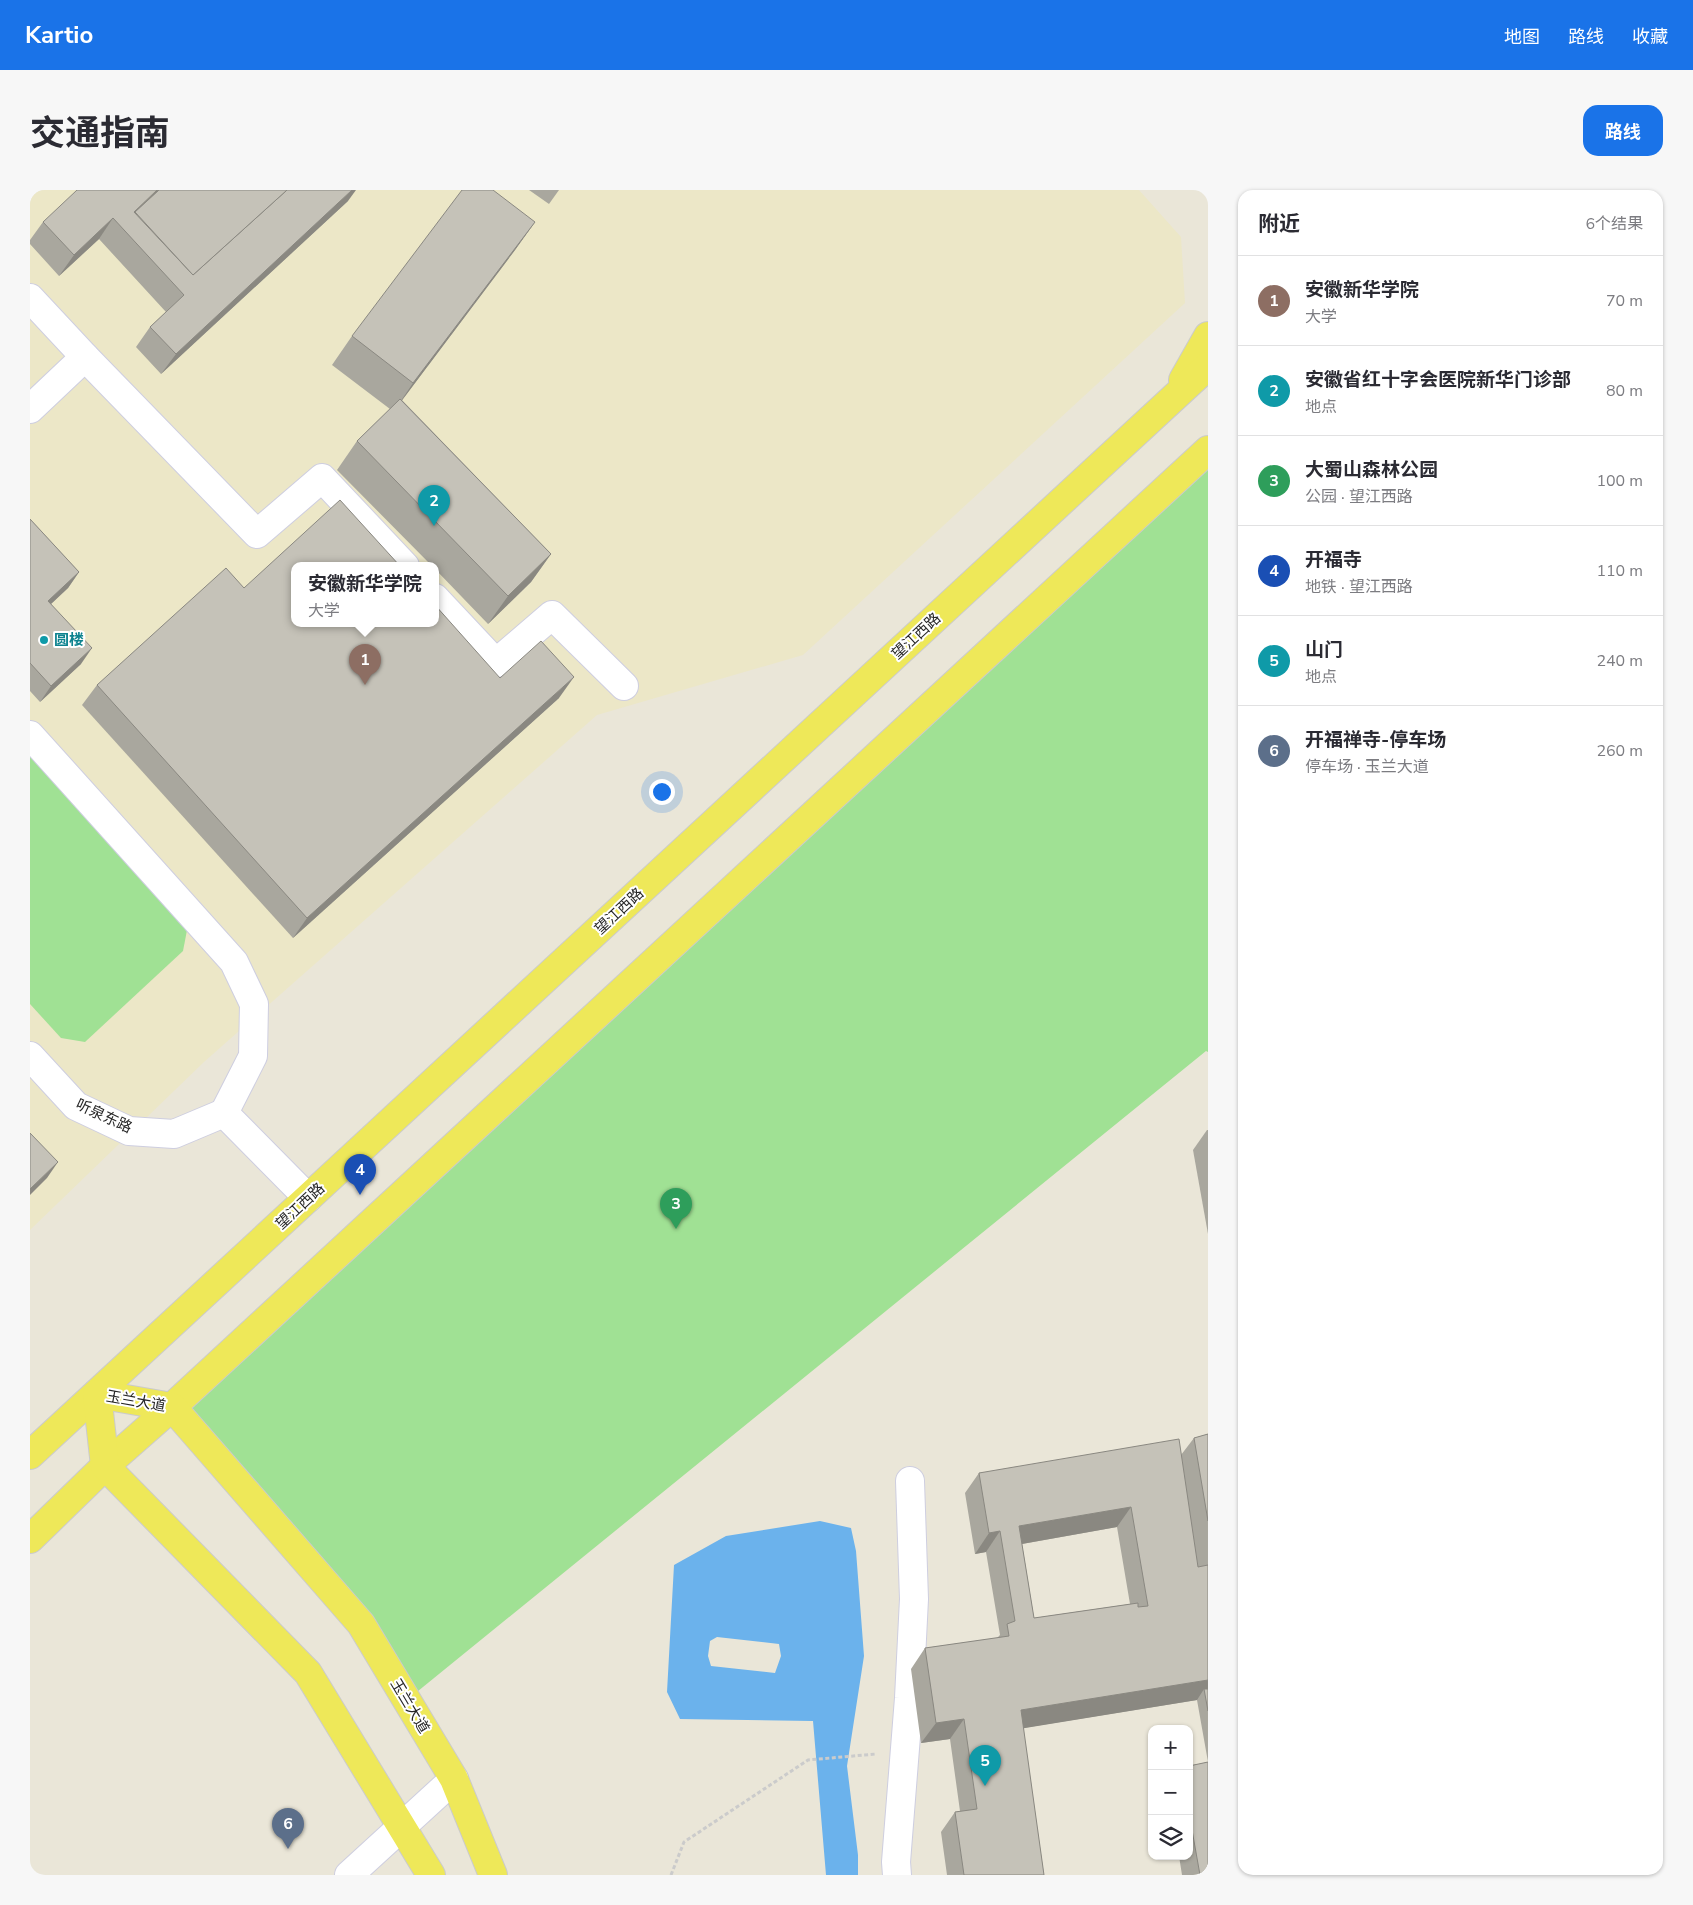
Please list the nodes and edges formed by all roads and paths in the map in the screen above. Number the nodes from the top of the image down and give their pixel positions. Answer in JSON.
{"nodes":[{"id":1,"x":30,"y":298,"type":"edge"},
{"id":2,"x":1208,"y":336,"type":"edge"},
{"id":3,"x":85,"y":358,"type":"junction"},
{"id":4,"x":1208,"y":366,"type":"edge"},
{"id":5,"x":1172,"y":400,"type":"junction"},
{"id":6,"x":30,"y":408,"type":"edge"},
{"id":7,"x":1208,"y":450,"type":"edge"},
{"id":8,"x":401,"y":562,"type":"edge"},
{"id":9,"x":439,"y":602,"type":"edge"},
{"id":10,"x":624,"y":686,"type":"dead end"},
{"id":11,"x":30,"y":735,"type":"edge"},
{"id":12,"x":30,"y":1056,"type":"edge"},
{"id":13,"x":224,"y":1113,"type":"junction"},
{"id":14,"x":308,"y":1198,"type":"junction"},
{"id":15,"x":97,"y":1394,"type":"junction"},
{"id":16,"x":172,"y":1407,"type":"junction"},
{"id":17,"x":30,"y":1456,"type":"edge"},
{"id":18,"x":105,"y":1466,"type":"junction"},
{"id":19,"x":910,"y":1481,"type":"dead end"},
{"id":20,"x":30,"y":1539,"type":"edge"},
{"id":21,"x":862,"y":1755,"type":"dead end"},
{"id":22,"x":454,"y":1779,"type":"junction"},
{"id":23,"x":402,"y":1827,"type":"junction"},
{"id":24,"x":349,"y":1875,"type":"edge"},
{"id":25,"x":431,"y":1875,"type":"edge"},
{"id":26,"x":493,"y":1875,"type":"edge"},
{"id":27,"x":671,"y":1875,"type":"edge"},
{"id":28,"x":897,"y":1875,"type":"edge"}],
"edges":[{"from":1,"to":3,"type":"street"},
{"from":2,"to":5,"type":"main road"},
{"from":3,"to":6,"type":"street"},
{"from":3,"to":8,"type":"street"},
{"from":4,"to":5,"type":"main road","name":"望江西路"},
{"from":5,"to":14,"type":"main road","name":"望江西路"},
{"from":7,"to":16,"type":"main road"},
{"from":9,"to":10,"type":"street"},
{"from":11,"to":13,"type":"street"},
{"from":12,"to":13,"type":"street","name":"听泉东路"},
{"from":13,"to":14,"type":"street"},
{"from":14,"to":15,"type":"main road","name":"望江西路"},
{"from":15,"to":16,"type":"main road","name":"玉兰大道"},
{"from":15,"to":17,"type":"main road","name":"望江西路"},
{"from":15,"to":18,"type":"main road","name":"玉兰大道"},
{"from":16,"to":18,"type":"main road"},
{"from":16,"to":22,"type":"main road","name":"玉兰大道"},
{"from":18,"to":20,"type":"main road"},
{"from":18,"to":23,"type":"main road"},
{"from":19,"to":28,"type":"street"},
{"from":21,"to":27,"type":"path"},
{"from":22,"to":23,"type":"street"},
{"from":22,"to":26,"type":"main road","name":"玉兰大道"},
{"from":23,"to":24,"type":"street"},
{"from":23,"to":25,"type":"main road"}]}
